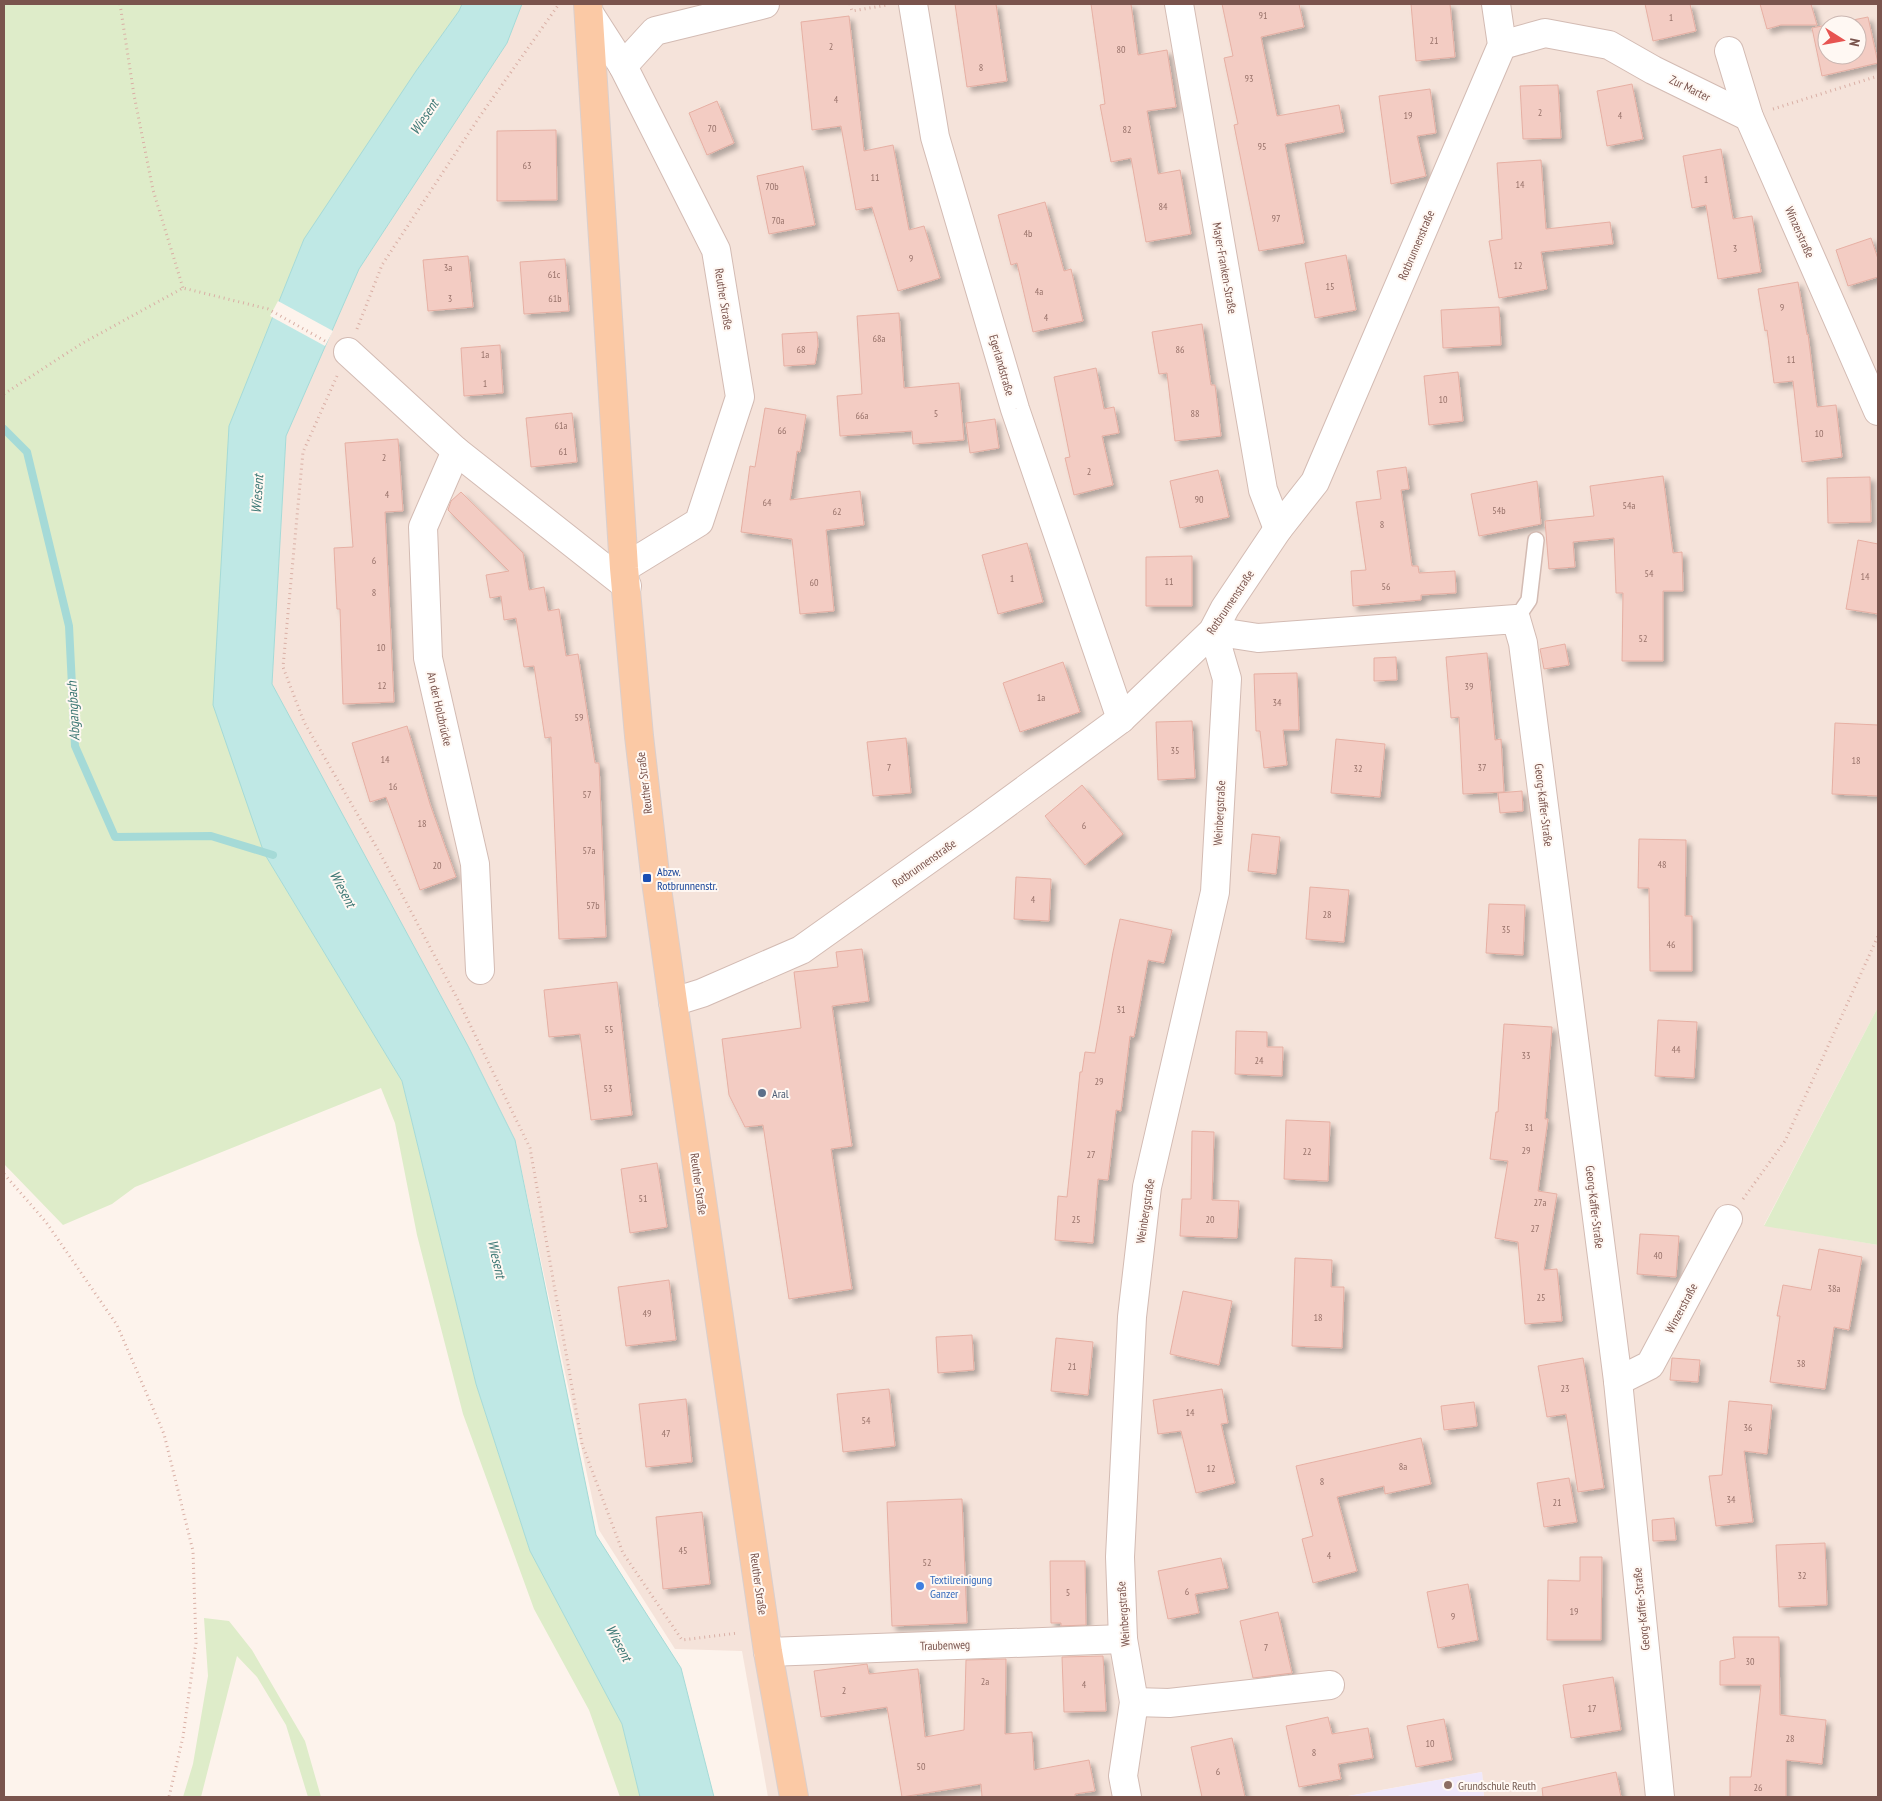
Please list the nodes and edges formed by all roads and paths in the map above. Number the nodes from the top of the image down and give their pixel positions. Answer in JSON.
{"nodes":[{"id":1,"x":120,"y":4,"type":"edge"},
{"id":2,"x":559,"y":4,"type":"edge"},
{"id":3,"x":764,"y":4,"type":"edge"},
{"id":4,"x":850,"y":4,"type":"edge"},
{"id":5,"x":895,"y":4,"type":"edge"},
{"id":6,"x":913,"y":4,"type":"edge"},
{"id":7,"x":1179,"y":4,"type":"edge"},
{"id":8,"x":1496,"y":4,"type":"edge"},
{"id":9,"x":589,"y":8,"type":"edge"},
{"id":10,"x":1502,"y":45,"type":"junction"},
{"id":11,"x":1730,"y":51,"type":"dead end"},
{"id":12,"x":623,"y":66,"type":"junction"},
{"id":13,"x":1878,"y":76,"type":"edge"},
{"id":14,"x":1749,"y":117,"type":"junction"},
{"id":15,"x":183,"y":288,"type":"junction"},
{"id":16,"x":337,"y":346,"type":"junction"},
{"id":17,"x":4,"y":394,"type":"edge"},
{"id":18,"x":1878,"y":411,"type":"edge"},
{"id":19,"x":456,"y":451,"type":"junction"},
{"id":20,"x":1278,"y":529,"type":"junction"},
{"id":21,"x":1536,"y":540,"type":"dead end"},
{"id":22,"x":626,"y":577,"type":"junction"},
{"id":23,"x":1516,"y":619,"type":"junction"},
{"id":24,"x":1213,"y":631,"type":"junction"},
{"id":25,"x":1121,"y":719,"type":"junction"},
{"id":26,"x":1878,"y":936,"type":"edge"},
{"id":27,"x":480,"y":970,"type":"dead end"},
{"id":28,"x":673,"y":1002,"type":"junction"},
{"id":29,"x":4,"y":1174,"type":"edge"},
{"id":30,"x":1728,"y":1219,"type":"joint"},
{"id":31,"x":1618,"y":1382,"type":"junction"},
{"id":32,"x":1123,"y":1639,"type":"junction"},
{"id":33,"x":767,"y":1641,"type":"junction"},
{"id":34,"x":1330,"y":1685,"type":"dead end"},
{"id":35,"x":1134,"y":1702,"type":"junction"},
{"id":36,"x":169,"y":1797,"type":"edge"},
{"id":37,"x":794,"y":1797,"type":"edge"},
{"id":38,"x":1127,"y":1797,"type":"edge"},
{"id":39,"x":1660,"y":1797,"type":"edge"}],
"edges":[{"from":1,"to":15,"type":"path"},
{"from":2,"to":16,"type":"path"},
{"from":3,"to":12,"type":"street"},
{"from":4,"to":5,"type":"path"},
{"from":6,"to":25,"type":"street","name":"Egerlandstraße"},
{"from":7,"to":20,"type":"street","name":"Mayer-Franken-Straße"},
{"from":8,"to":10,"type":"street"},
{"from":9,"to":12,"type":"street","name":"Reuther Straße"},
{"from":9,"to":22,"type":"main road","name":"Reuther Straße"},
{"from":10,"to":14,"type":"street","name":"Zur Marter"},
{"from":10,"to":20,"type":"street","name":"Rotbrunnenstraße"},
{"from":11,"to":14,"type":"street","name":"Winzerstraße"},
{"from":12,"to":22,"type":"street","name":"Reuther Straße"},
{"from":13,"to":14,"type":"path"},
{"from":14,"to":18,"type":"street","name":"Winzerstraße"},
{"from":15,"to":16,"type":"path"},
{"from":15,"to":17,"type":"path"},
{"from":16,"to":19,"type":"street"},
{"from":16,"to":33,"type":"path"},
{"from":19,"to":22,"type":"street"},
{"from":19,"to":27,"type":"street","name":"An der Holzbrücke"},
{"from":20,"to":24,"type":"street","name":"Rotbrunnenstraße"},
{"from":21,"to":23,"type":"lane"},
{"from":22,"to":28,"type":"main road","name":"Reuther Straße"},
{"from":23,"to":24,"type":"street"},
{"from":23,"to":31,"type":"street","name":"Georg-Kaffer-Straße"},
{"from":24,"to":25,"type":"street","name":"Rotbrunnenstraße"},
{"from":24,"to":32,"type":"street","name":"Weinbergstraße"},
{"from":25,"to":28,"type":"street","name":"Rotbrunnenstraße"},
{"from":26,"to":30,"type":"path"},
{"from":28,"to":33,"type":"main road","name":"Reuther Straße"},
{"from":29,"to":36,"type":"path"},
{"from":30,"to":31,"type":"street","name":"Winzerstraße"},
{"from":31,"to":39,"type":"street","name":"Georg-Kaffer-Straße"},
{"from":32,"to":33,"type":"street","name":"Traubenweg"},
{"from":32,"to":35,"type":"street","name":"Weinbergstraße"},
{"from":33,"to":37,"type":"main road","name":"Reuther Straße"},
{"from":34,"to":35,"type":"street"},
{"from":35,"to":38,"type":"street","name":"Weinbergstraße"}]}
